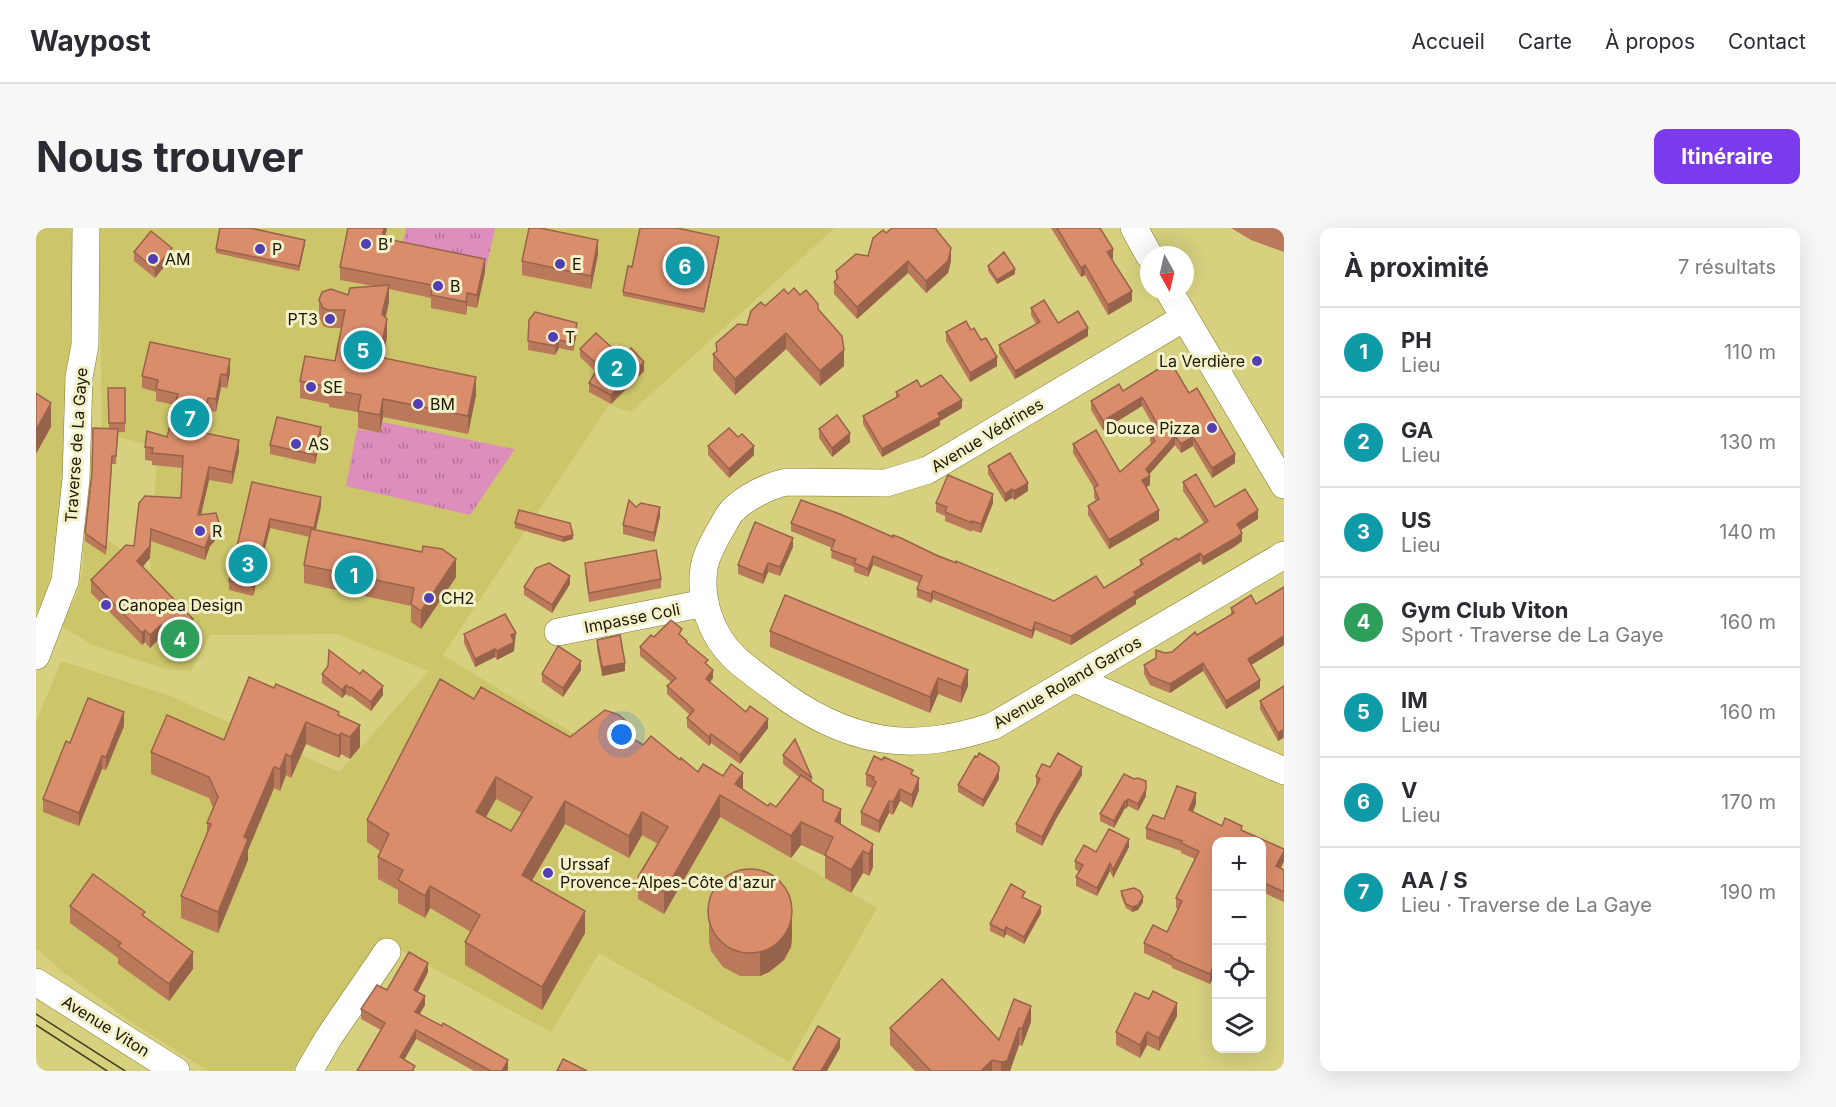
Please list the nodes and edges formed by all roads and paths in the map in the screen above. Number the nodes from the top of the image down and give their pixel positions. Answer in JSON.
{"nodes":[{"id":1,"x":86,"y":228,"type":"edge"},
{"id":2,"x":1134,"y":228,"type":"edge"},
{"id":3,"x":1144,"y":246,"type":"edge"},
{"id":4,"x":1174,"y":300,"type":"edge"},
{"id":5,"x":1184,"y":318,"type":"junction"},
{"id":6,"x":1284,"y":485,"type":"edge"},
{"id":7,"x":1284,"y":555,"type":"edge"},
{"id":8,"x":705,"y":603,"type":"junction"},
{"id":9,"x":558,"y":632,"type":"dead end"},
{"id":10,"x":36,"y":656,"type":"edge"},
{"id":11,"x":1075,"y":679,"type":"junction"},
{"id":12,"x":1284,"y":771,"type":"edge"},
{"id":13,"x":387,"y":952,"type":"dead end"},
{"id":14,"x":36,"y":982,"type":"edge"},
{"id":15,"x":176,"y":1071,"type":"edge"},
{"id":16,"x":309,"y":1071,"type":"edge"}],
"edges":[{"from":1,"to":10,"type":"street","name":"Traverse de La Gaye"},
{"from":2,"to":3,"type":"street"},
{"from":4,"to":5,"type":"street"},
{"from":5,"to":6,"type":"street"},
{"from":5,"to":8,"type":"street","name":"Avenue Védrines"},
{"from":7,"to":11,"type":"street","name":"Avenue Roland Garros"},
{"from":8,"to":9,"type":"street","name":"Impasse Coli"},
{"from":8,"to":11,"type":"street","name":"Avenue Roland Garros"},
{"from":11,"to":12,"type":"street"},
{"from":13,"to":16,"type":"street"},
{"from":14,"to":15,"type":"street","name":"Avenue Viton"}]}
